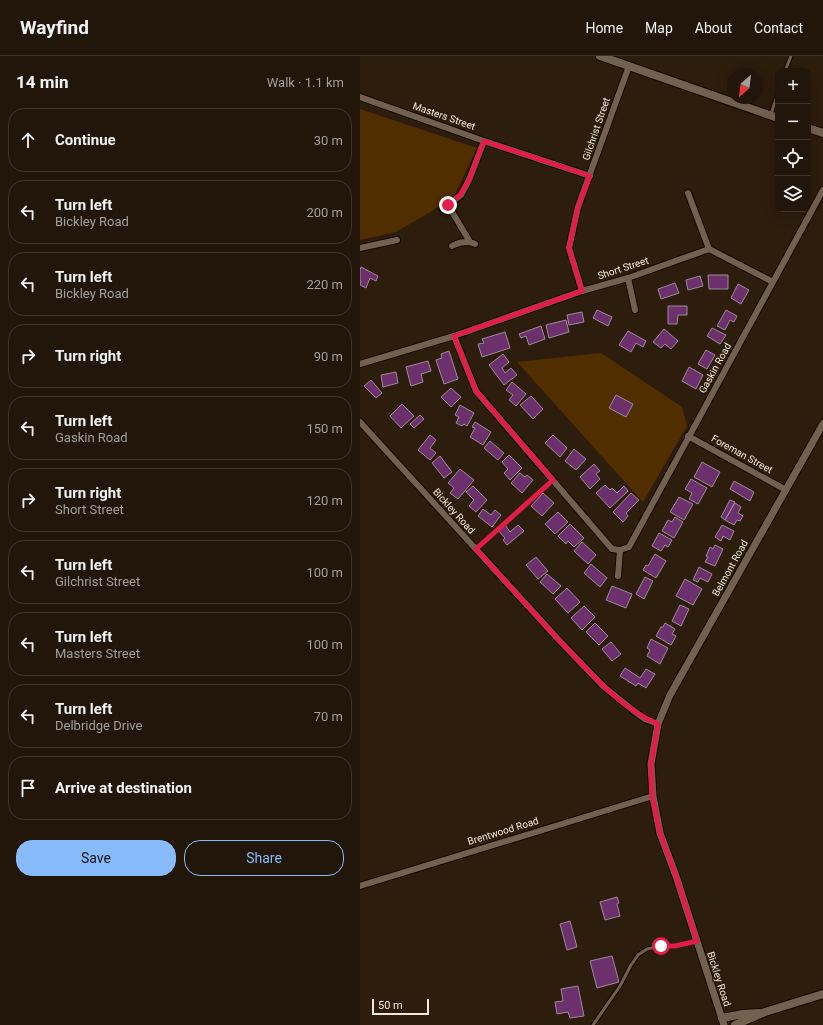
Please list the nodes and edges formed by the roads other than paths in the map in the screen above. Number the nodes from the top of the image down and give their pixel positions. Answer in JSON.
{"nodes":[{"id":1,"x":600,"y":56,"type":"edge"},
{"id":2,"x":790,"y":56,"type":"edge"},
{"id":3,"x":629,"y":66,"type":"junction"},
{"id":4,"x":786,"y":68,"type":"edge"},
{"id":5,"x":360,"y":97,"type":"edge"},
{"id":6,"x":776,"y":104,"type":"edge"},
{"id":7,"x":774,"y":116,"type":"edge"},
{"id":8,"x":811,"y":129,"type":"edge"},
{"id":9,"x":823,"y":133,"type":"edge"},
{"id":10,"x":484,"y":141,"type":"junction"},
{"id":11,"x":590,"y":176,"type":"junction"},
{"id":12,"x":823,"y":190,"type":"edge"},
{"id":13,"x":688,"y":193,"type":"dead end"},
{"id":14,"x":397,"y":240,"type":"dead end"},
{"id":15,"x":452,"y":246,"type":"dead end"},
{"id":16,"x":360,"y":248,"type":"edge"},
{"id":17,"x":709,"y":249,"type":"junction"},
{"id":18,"x":628,"y":278,"type":"junction"},
{"id":19,"x":773,"y":282,"type":"junction"},
{"id":20,"x":582,"y":291,"type":"junction"},
{"id":21,"x":634,"y":310,"type":"dead end"},
{"id":22,"x":454,"y":336,"type":"junction"},
{"id":23,"x":360,"y":364,"type":"edge"},
{"id":24,"x":360,"y":422,"type":"edge"},
{"id":25,"x":823,"y":424,"type":"edge"},
{"id":26,"x":688,"y":436,"type":"junction"},
{"id":27,"x":786,"y":490,"type":"junction"},
{"id":28,"x":620,"y":550,"type":"junction"},
{"id":29,"x":618,"y":576,"type":"dead end"},
{"id":30,"x":658,"y":724,"type":"junction"},
{"id":31,"x":652,"y":796,"type":"junction"},
{"id":32,"x":360,"y":886,"type":"edge"},
{"id":33,"x":697,"y":941,"type":"junction"},
{"id":34,"x":823,"y":994,"type":"edge"},
{"id":35,"x":765,"y":1012,"type":"junction"},
{"id":36,"x":723,"y":1021,"type":"edge"},
{"id":37,"x":593,"y":1025,"type":"edge"},
{"id":38,"x":735,"y":1025,"type":"edge"}],
"edges":[{"from":1,"to":3,"type":"main road"},
{"from":2,"to":4,"type":"lane"},
{"from":3,"to":7,"type":"main road"},
{"from":3,"to":11,"type":"street","name":"Gilchrist Street"},
{"from":5,"to":10,"type":"street","name":"Masters Street"},
{"from":6,"to":7,"type":"lane"},
{"from":8,"to":9,"type":"main road"},
{"from":10,"to":11,"type":"street","name":"Masters Street"},
{"from":10,"to":15,"type":"street"},
{"from":11,"to":20,"type":"street","name":"Gilchrist Street"},
{"from":12,"to":19,"type":"street","name":"Gaskin Road"},
{"from":13,"to":17,"type":"street"},
{"from":14,"to":16,"type":"street"},
{"from":17,"to":18,"type":"street","name":"Short Street"},
{"from":17,"to":19,"type":"street"},
{"from":18,"to":20,"type":"street","name":"Short Street"},
{"from":18,"to":21,"type":"street"},
{"from":19,"to":26,"type":"street","name":"Gaskin Road"},
{"from":20,"to":22,"type":"street","name":"Short Street"},
{"from":22,"to":23,"type":"street","name":"Short Street"},
{"from":22,"to":28,"type":"street"},
{"from":24,"to":30,"type":"street","name":"Bickley Road"},
{"from":25,"to":27,"type":"street","name":"Belmont Road"},
{"from":26,"to":27,"type":"street","name":"Foreman Street"},
{"from":26,"to":28,"type":"street","name":"Gaskin Road"},
{"from":27,"to":30,"type":"street","name":"Belmont Road"},
{"from":28,"to":29,"type":"street"},
{"from":30,"to":31,"type":"street","name":"Bickley Road"},
{"from":31,"to":32,"type":"street","name":"Brentwood Road"},
{"from":31,"to":33,"type":"street","name":"Bickley Road"},
{"from":33,"to":36,"type":"street","name":"Bickley Road"},
{"from":33,"to":37,"type":"lane"},
{"from":34,"to":35,"type":"main road"},
{"from":35,"to":36,"type":"main road"},
{"from":35,"to":38,"type":"main road"}]}
